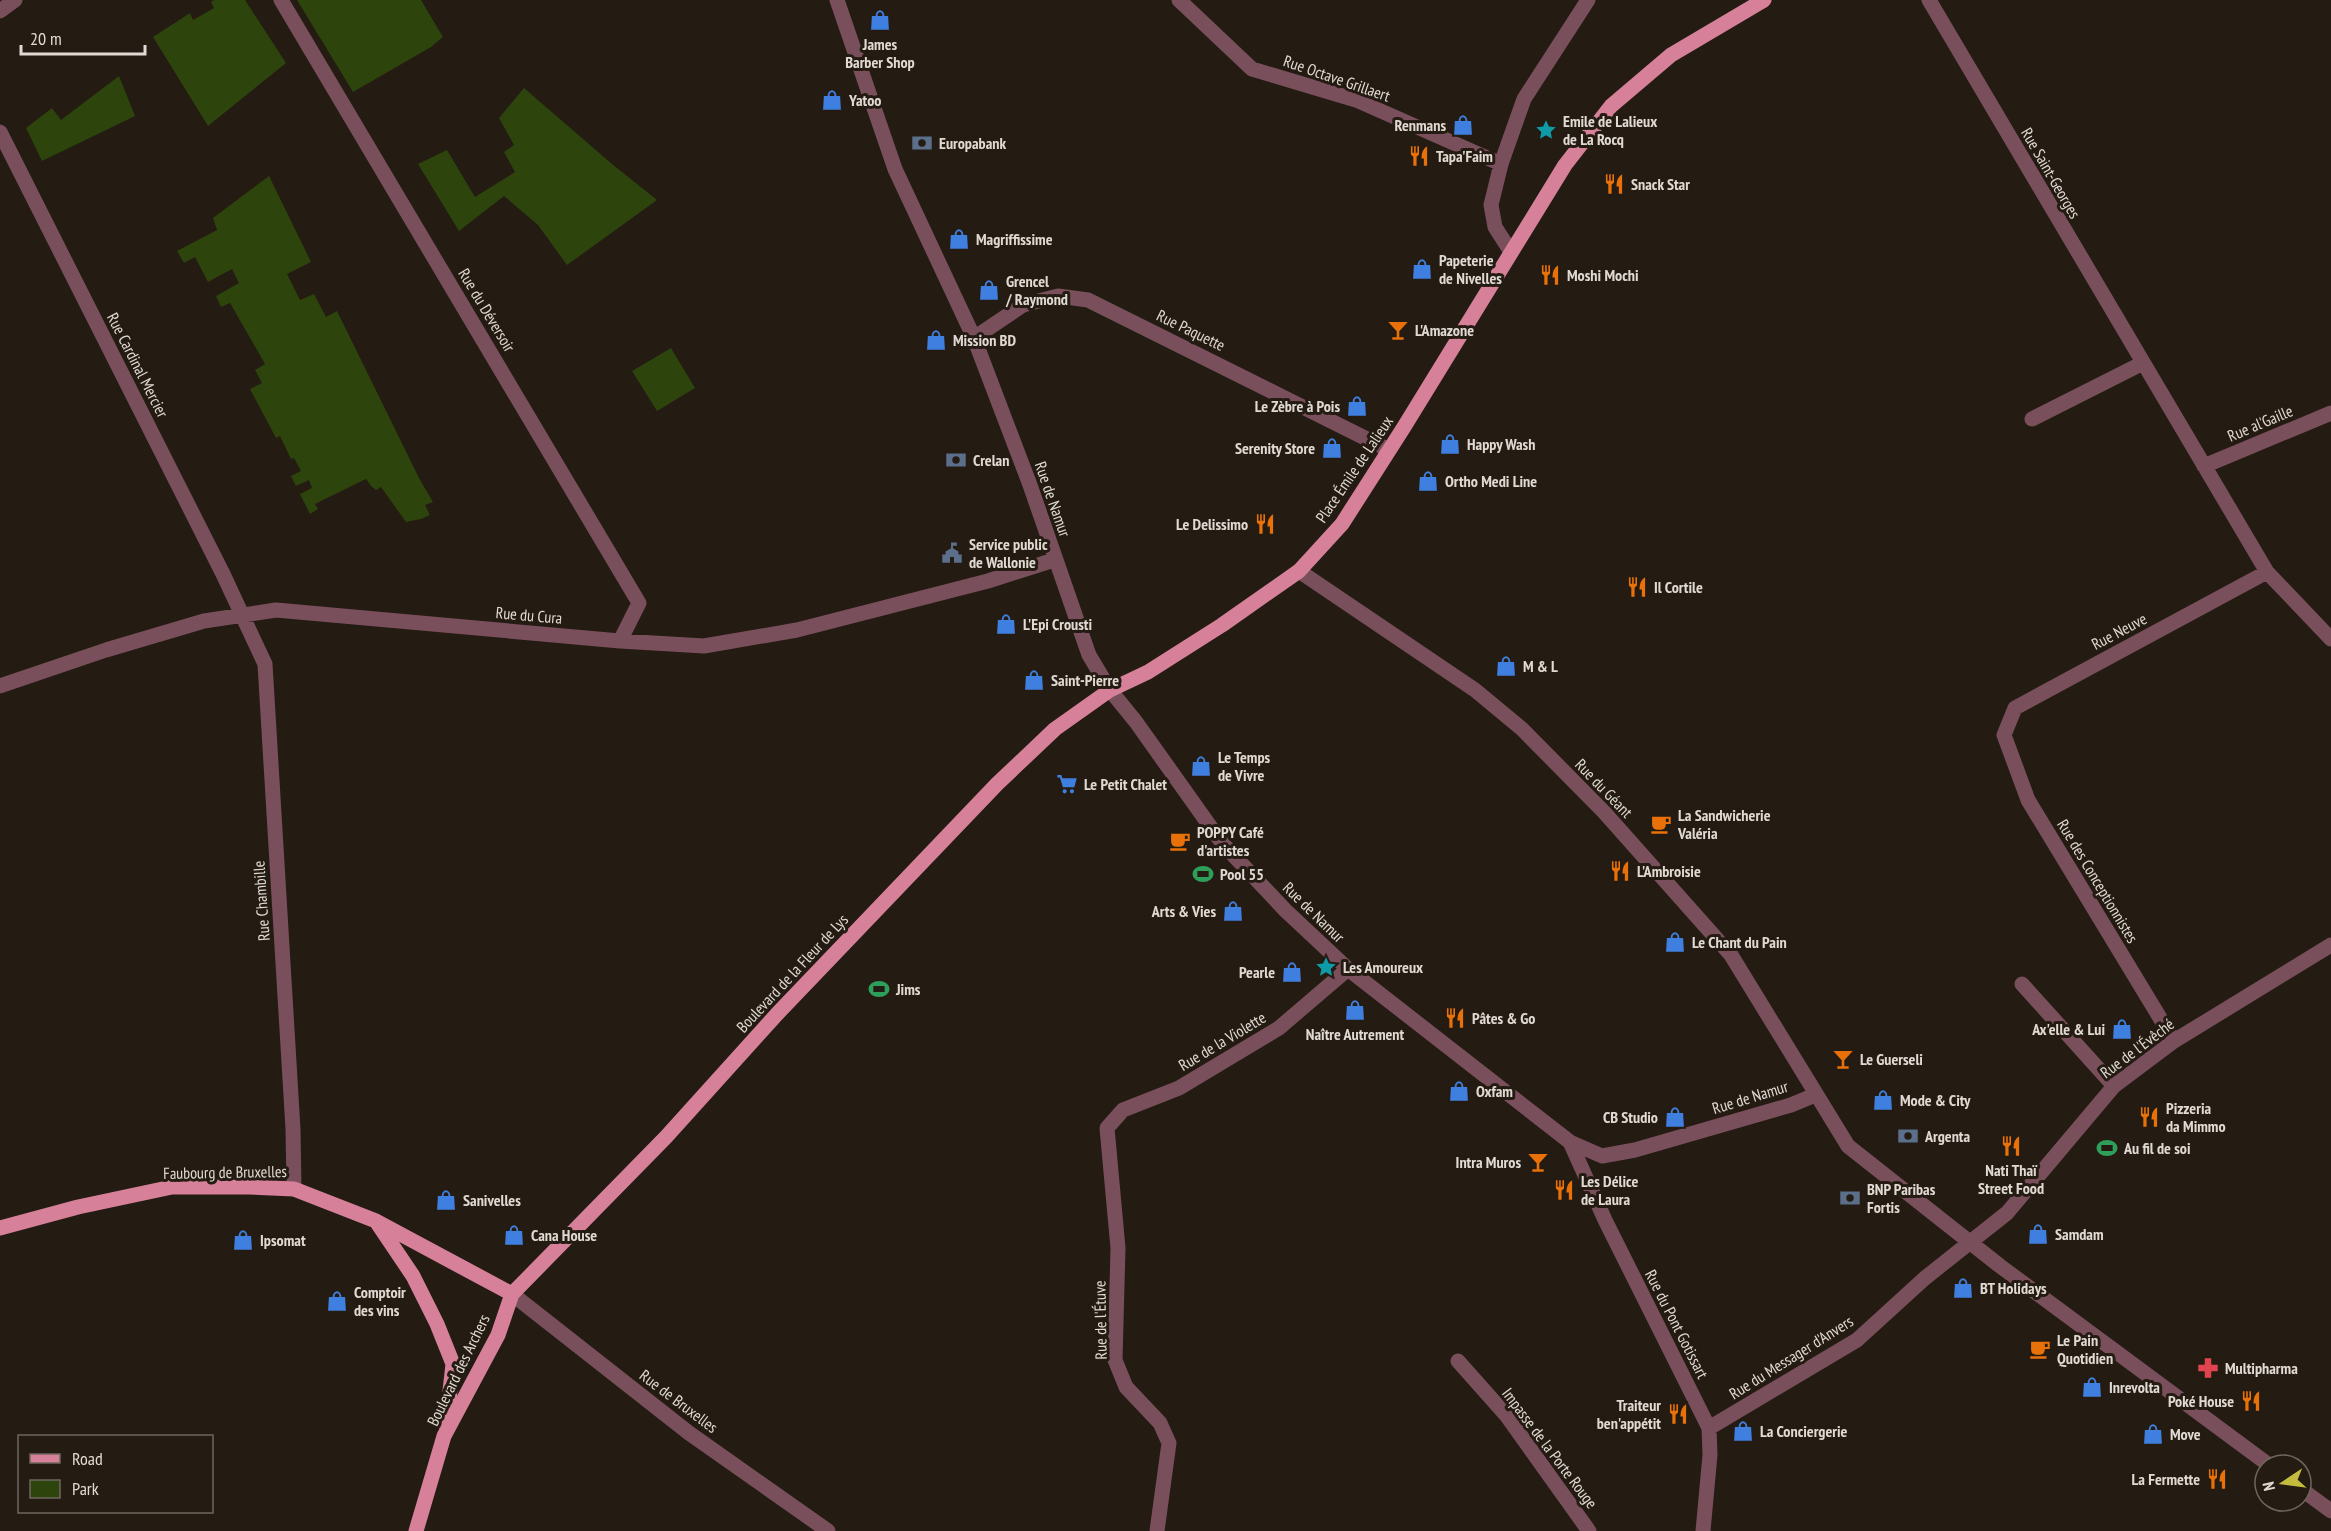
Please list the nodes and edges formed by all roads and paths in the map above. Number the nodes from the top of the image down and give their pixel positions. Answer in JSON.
{"nodes":[{"id":1,"x":15,"y":0,"type":"edge"},
{"id":2,"x":281,"y":0,"type":"edge"},
{"id":3,"x":837,"y":0,"type":"edge"},
{"id":4,"x":1179,"y":0,"type":"edge"},
{"id":5,"x":1588,"y":0,"type":"edge"},
{"id":6,"x":1764,"y":0,"type":"edge"},
{"id":7,"x":1929,"y":0,"type":"edge"},
{"id":8,"x":0,"y":11,"type":"edge"},
{"id":9,"x":0,"y":132,"type":"edge"},
{"id":10,"x":1501,"y":164,"type":"junction"},
{"id":11,"x":1511,"y":252,"type":"junction"},
{"id":12,"x":974,"y":338,"type":"junction"},
{"id":13,"x":2143,"y":363,"type":"junction"},
{"id":14,"x":2331,"y":413,"type":"edge"},
{"id":15,"x":2032,"y":419,"type":"dead end"},
{"id":16,"x":1389,"y":450,"type":"junction"},
{"id":17,"x":2204,"y":466,"type":"junction"},
{"id":18,"x":1054,"y":560,"type":"junction"},
{"id":19,"x":1299,"y":571,"type":"junction"},
{"id":20,"x":2266,"y":572,"type":"junction"},
{"id":21,"x":244,"y":615,"type":"junction"},
{"id":22,"x":2331,"y":639,"type":"edge"},
{"id":23,"x":620,"y":641,"type":"junction"},
{"id":24,"x":0,"y":686,"type":"edge"},
{"id":25,"x":1110,"y":690,"type":"junction"},
{"id":26,"x":2004,"y":735,"type":"joint"},
{"id":27,"x":2331,"y":945,"type":"edge"},
{"id":28,"x":1348,"y":969,"type":"junction"},
{"id":29,"x":2022,"y":984,"type":"dead end"},
{"id":30,"x":2174,"y":1041,"type":"junction"},
{"id":31,"x":2114,"y":1086,"type":"junction"},
{"id":32,"x":1815,"y":1095,"type":"junction"},
{"id":33,"x":1107,"y":1128,"type":"joint"},
{"id":34,"x":1570,"y":1142,"type":"junction"},
{"id":35,"x":294,"y":1189,"type":"junction"},
{"id":36,"x":376,"y":1221,"type":"junction"},
{"id":37,"x":0,"y":1228,"type":"edge"},
{"id":38,"x":1971,"y":1243,"type":"junction"},
{"id":39,"x":512,"y":1294,"type":"junction"},
{"id":40,"x":1458,"y":1361,"type":"dead end"},
{"id":41,"x":1709,"y":1428,"type":"junction"},
{"id":42,"x":444,"y":1436,"type":"junction"},
{"id":43,"x":2253,"y":1453,"type":"edge"},
{"id":44,"x":2313,"y":1498,"type":"edge"},
{"id":45,"x":2331,"y":1511,"type":"edge"},
{"id":46,"x":416,"y":1531,"type":"edge"},
{"id":47,"x":828,"y":1531,"type":"edge"},
{"id":48,"x":1157,"y":1531,"type":"edge"},
{"id":49,"x":1589,"y":1531,"type":"edge"},
{"id":50,"x":1703,"y":1531,"type":"edge"}],
"edges":[{"from":1,"to":8,"type":"street"},
{"from":2,"to":23,"type":"street","name":"Rue du Déversoir"},
{"from":3,"to":12,"type":"street","name":"Rue de Namur"},
{"from":4,"to":10,"type":"street","name":"Rue Octave Grillaert"},
{"from":5,"to":10,"type":"street"},
{"from":6,"to":11,"type":"main road","name":"Place Émile de Lalieux"},
{"from":7,"to":13,"type":"street","name":"Rue Saint-Georges"},
{"from":9,"to":21,"type":"street","name":"Rue Cardinal Mercier"},
{"from":10,"to":11,"type":"street"},
{"from":11,"to":16,"type":"main road","name":"Place Émile de Lalieux"},
{"from":12,"to":16,"type":"street","name":"Rue Paquette"},
{"from":12,"to":18,"type":"street","name":"Rue de Namur"},
{"from":13,"to":15,"type":"street"},
{"from":13,"to":17,"type":"street","name":"Rue Saint-Georges"},
{"from":14,"to":17,"type":"street","name":"Rue al'Gaille"},
{"from":16,"to":19,"type":"main road","name":"Place Émile de Lalieux"},
{"from":17,"to":20,"type":"street","name":"Rue Saint-Georges"},
{"from":18,"to":23,"type":"street","name":"Rue du Cura"},
{"from":18,"to":25,"type":"street","name":"Rue de Namur"},
{"from":19,"to":25,"type":"main road","name":"Place Émile de Lalieux"},
{"from":19,"to":32,"type":"street","name":"Rue du Géant"},
{"from":20,"to":22,"type":"street","name":"Rue Saint-Georges"},
{"from":20,"to":26,"type":"street","name":"Rue Neuve"},
{"from":21,"to":23,"type":"street","name":"Rue du Cura"},
{"from":21,"to":24,"type":"street","name":"Rue du Cura"},
{"from":21,"to":35,"type":"street","name":"Rue Chambille"},
{"from":25,"to":28,"type":"street","name":"Rue de Namur"},
{"from":25,"to":39,"type":"main road","name":"Boulevard de la Fleur de Lys"},
{"from":26,"to":30,"type":"street","name":"Rue des Conceptionnistes"},
{"from":27,"to":30,"type":"street","name":"Rue de l'Évêché"},
{"from":28,"to":33,"type":"street","name":"Rue de la Violette"},
{"from":28,"to":34,"type":"street","name":"Rue de Namur"},
{"from":29,"to":31,"type":"street"},
{"from":30,"to":31,"type":"street","name":"Rue de l'Évêché"},
{"from":31,"to":38,"type":"street","name":"Rue de l'Évêché"},
{"from":32,"to":34,"type":"street","name":"Rue de Namur"},
{"from":32,"to":38,"type":"street","name":"Rue de Namur"},
{"from":33,"to":48,"type":"street","name":"Rue de l'Étuve"},
{"from":34,"to":41,"type":"street","name":"Rue du Pont Gotissart"},
{"from":35,"to":36,"type":"main road","name":"Faubourg de Bruxelles"},
{"from":35,"to":37,"type":"main road","name":"Faubourg de Bruxelles"},
{"from":36,"to":39,"type":"main road","name":"Faubourg de Bruxelles"},
{"from":36,"to":42,"type":"main road"},
{"from":38,"to":41,"type":"street","name":"Rue du Messager d'Anvers"},
{"from":38,"to":43,"type":"street","name":"Rue de Namur"},
{"from":39,"to":42,"type":"main road","name":"Boulevard des Archers"},
{"from":39,"to":47,"type":"street","name":"Rue de Bruxelles"},
{"from":40,"to":49,"type":"street","name":"Impasse de la Porte Rouge"},
{"from":41,"to":50,"type":"street","name":"Rue du Pont Gotissart"},
{"from":42,"to":46,"type":"main road","name":"Boulevard des Archers"},
{"from":44,"to":45,"type":"street"}]}
